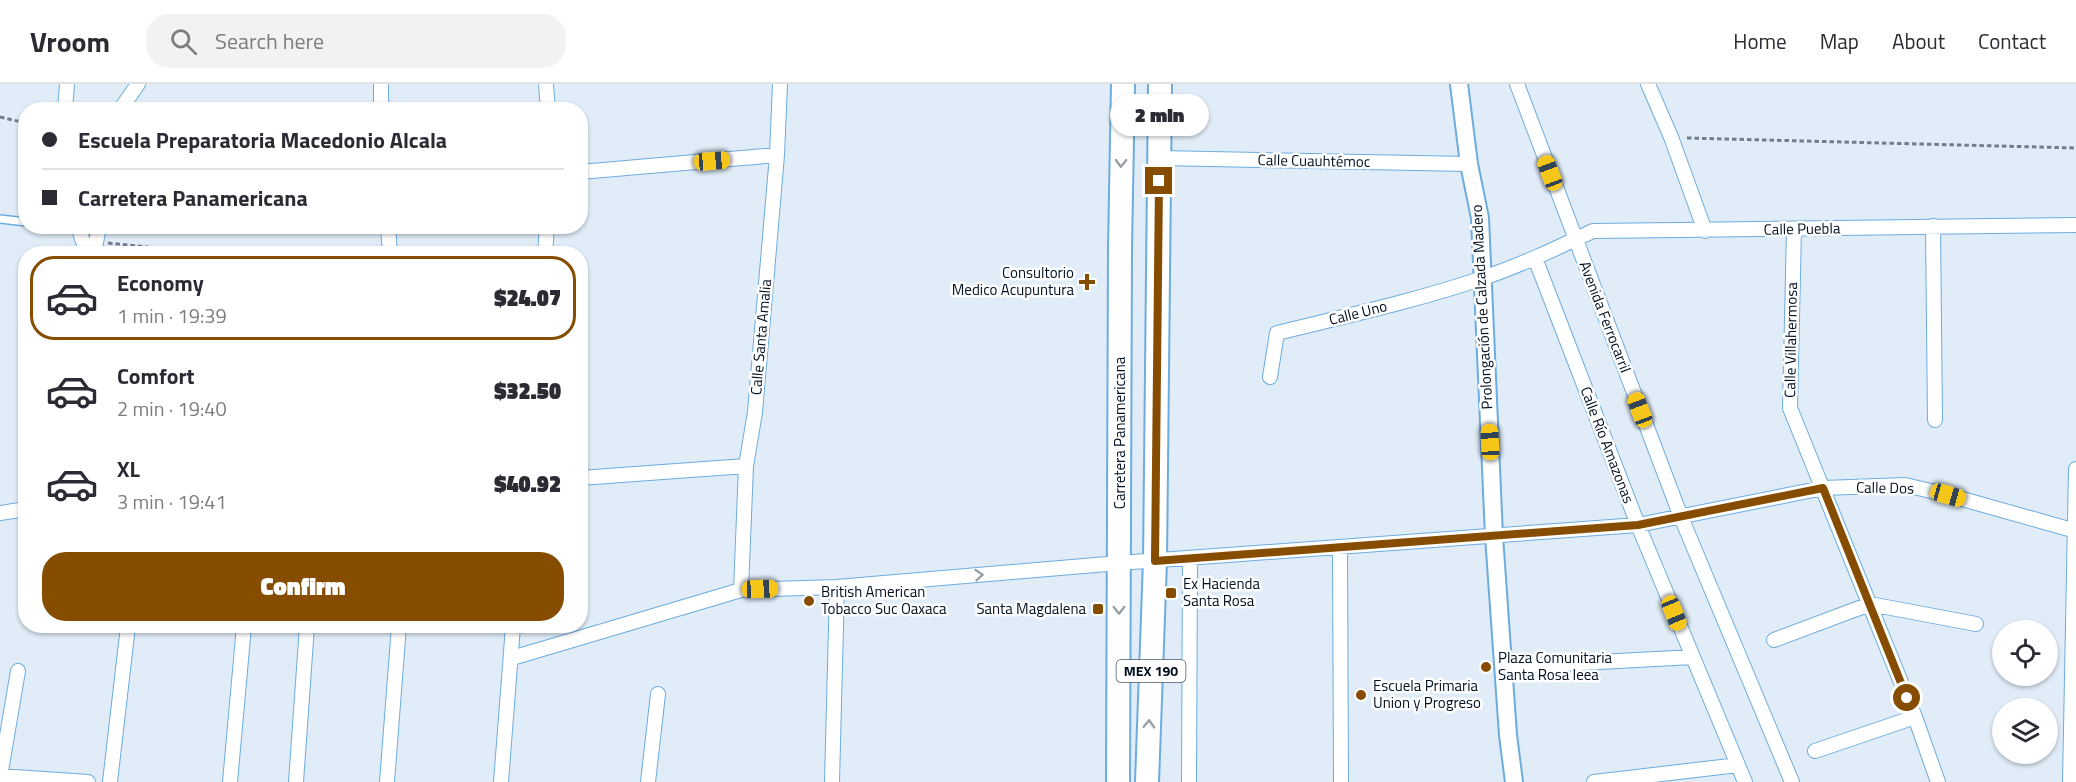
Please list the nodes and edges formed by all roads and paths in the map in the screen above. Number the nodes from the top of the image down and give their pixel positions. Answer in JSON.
{"nodes":[{"id":1,"x":68,"y":84,"type":"edge"},
{"id":2,"x":138,"y":84,"type":"edge"},
{"id":3,"x":381,"y":84,"type":"edge"},
{"id":4,"x":546,"y":84,"type":"edge"},
{"id":5,"x":780,"y":84,"type":"edge"},
{"id":6,"x":1123,"y":84,"type":"edge"},
{"id":7,"x":1160,"y":84,"type":"edge"},
{"id":8,"x":1459,"y":84,"type":"edge"},
{"id":9,"x":1517,"y":84,"type":"edge"},
{"id":10,"x":1648,"y":84,"type":"edge"},
{"id":11,"x":65,"y":102,"type":"edge"},
{"id":12,"x":126,"y":102,"type":"edge"},
{"id":13,"x":381,"y":102,"type":"edge"},
{"id":14,"x":547,"y":102,"type":"edge"},
{"id":15,"x":0,"y":117,"type":"edge"},
{"id":16,"x":18,"y":121,"type":"edge"},
{"id":17,"x":1671,"y":137,"type":"junction"},
{"id":18,"x":2076,"y":148,"type":"edge"},
{"id":19,"x":777,"y":155,"type":"junction"},
{"id":20,"x":1159,"y":158,"type":"junction"},
{"id":21,"x":1469,"y":164,"type":"junction"},
{"id":22,"x":588,"y":171,"type":"edge"},
{"id":23,"x":0,"y":219,"type":"edge"},
{"id":24,"x":18,"y":221,"type":"edge"},
{"id":25,"x":2076,"y":225,"type":"edge"},
{"id":26,"x":1933,"y":226,"type":"junction"},
{"id":27,"x":1794,"y":229,"type":"junction"},
{"id":28,"x":1705,"y":231,"type":"junction"},
{"id":29,"x":1576,"y":239,"type":"junction"},
{"id":30,"x":1535,"y":258,"type":"junction"},
{"id":31,"x":1483,"y":278,"type":"junction"},
{"id":32,"x":1270,"y":377,"type":"dead end"},
{"id":33,"x":1935,"y":420,"type":"dead end"},
{"id":34,"x":746,"y":466,"type":"junction"},
{"id":35,"x":2076,"y":469,"type":"edge"},
{"id":36,"x":588,"y":477,"type":"edge"},
{"id":37,"x":1823,"y":488,"type":"junction"},
{"id":38,"x":18,"y":510,"type":"edge"},
{"id":39,"x":0,"y":513,"type":"edge"},
{"id":40,"x":1681,"y":517,"type":"junction"},
{"id":41,"x":1638,"y":525,"type":"junction"},
{"id":42,"x":2075,"y":531,"type":"edge"},
{"id":43,"x":1494,"y":536,"type":"junction"},
{"id":44,"x":1340,"y":547,"type":"junction"},
{"id":45,"x":1190,"y":558,"type":"junction"},
{"id":46,"x":1155,"y":561,"type":"junction"},
{"id":47,"x":1119,"y":563,"type":"junction"},
{"id":48,"x":837,"y":587,"type":"junction"},
{"id":49,"x":741,"y":590,"type":"junction"},
{"id":50,"x":1870,"y":604,"type":"junction"},
{"id":51,"x":1976,"y":624,"type":"dead end"},
{"id":52,"x":127,"y":633,"type":"edge"},
{"id":53,"x":243,"y":633,"type":"edge"},
{"id":54,"x":307,"y":633,"type":"edge"},
{"id":55,"x":398,"y":633,"type":"edge"},
{"id":56,"x":513,"y":633,"type":"edge"},
{"id":57,"x":1774,"y":640,"type":"dead end"},
{"id":58,"x":1692,"y":657,"type":"junction"},
{"id":59,"x":512,"y":658,"type":"junction"},
{"id":60,"x":1503,"y":667,"type":"junction"},
{"id":61,"x":18,"y":670,"type":"dead end"},
{"id":62,"x":658,"y":694,"type":"dead end"},
{"id":63,"x":1915,"y":717,"type":"junction"},
{"id":64,"x":1815,"y":751,"type":"dead end"},
{"id":65,"x":1738,"y":765,"type":"junction"},
{"id":66,"x":0,"y":777,"type":"edge"},
{"id":67,"x":88,"y":782,"type":"edge"},
{"id":68,"x":110,"y":782,"type":"edge"},
{"id":69,"x":230,"y":782,"type":"edge"},
{"id":70,"x":296,"y":782,"type":"edge"},
{"id":71,"x":387,"y":782,"type":"edge"},
{"id":72,"x":501,"y":782,"type":"edge"},
{"id":73,"x":648,"y":782,"type":"edge"},
{"id":74,"x":832,"y":782,"type":"edge"},
{"id":75,"x":1118,"y":782,"type":"edge"},
{"id":76,"x":1147,"y":782,"type":"edge"},
{"id":77,"x":1189,"y":782,"type":"edge"},
{"id":78,"x":1341,"y":782,"type":"edge"},
{"id":79,"x":1514,"y":782,"type":"edge"},
{"id":80,"x":1594,"y":782,"type":"edge"},
{"id":81,"x":1745,"y":782,"type":"edge"},
{"id":82,"x":1792,"y":782,"type":"edge"},
{"id":83,"x":1938,"y":782,"type":"edge"},
{"id":84,"x":2070,"y":782,"type":"edge"}],
"edges":[{"from":1,"to":11,"type":"street"},
{"from":2,"to":12,"type":"street"},
{"from":3,"to":13,"type":"street"},
{"from":4,"to":14,"type":"street"},
{"from":5,"to":19,"type":"street","name":"Calle Santa Amalia"},
{"from":6,"to":47,"type":"highway","name":"Carretera Panamericana","number":"MEX 190","one_way":true},
{"from":7,"to":20,"type":"highway","number":"MEX 190"},
{"from":8,"to":21,"type":"street","name":"Prolongación de Calzada Madero"},
{"from":9,"to":29,"type":"street","name":"Avenida Ferrocarril"},
{"from":10,"to":17,"type":"street"},
{"from":15,"to":16,"type":"path"},
{"from":17,"to":18,"type":"path"},
{"from":17,"to":28,"type":"street"},
{"from":19,"to":22,"type":"street"},
{"from":19,"to":34,"type":"street","name":"Calle Santa Amalia"},
{"from":20,"to":21,"type":"street","name":"Calle Cuauhtémoc"},
{"from":20,"to":46,"type":"highway","number":"MEX 190"},
{"from":21,"to":31,"type":"street","name":"Prolongación de Calzada Madero"},
{"from":23,"to":24,"type":"lane"},
{"from":25,"to":26,"type":"street","name":"Calle Puebla"},
{"from":26,"to":27,"type":"street","name":"Calle Puebla"},
{"from":26,"to":33,"type":"street"},
{"from":27,"to":28,"type":"street","name":"Calle Puebla"},
{"from":27,"to":37,"type":"street","name":"Calle Villahermosa"},
{"from":28,"to":29,"type":"street","name":"Calle Puebla"},
{"from":29,"to":30,"type":"street","name":"Calle Puebla"},
{"from":29,"to":40,"type":"street","name":"Avenida Ferrocarril"},
{"from":30,"to":31,"type":"street"},
{"from":30,"to":41,"type":"street","name":"Calle Río Amazonas"},
{"from":31,"to":32,"type":"street","name":"Calle Uno"},
{"from":31,"to":43,"type":"street","name":"Prolongación de Calzada Madero"},
{"from":34,"to":36,"type":"street"},
{"from":34,"to":49,"type":"street","name":"Calle Santa Amalia"},
{"from":35,"to":42,"type":"street"},
{"from":37,"to":40,"type":"street","name":"Calle Dos"},
{"from":37,"to":42,"type":"street","name":"Calle Dos"},
{"from":37,"to":50,"type":"street","name":"Calle Villahermosa"},
{"from":38,"to":39,"type":"street"},
{"from":40,"to":41,"type":"street","name":"Calle Dos"},
{"from":40,"to":82,"type":"street","name":"Avenida Ferrocarril"},
{"from":41,"to":43,"type":"street","name":"Calle Dos"},
{"from":41,"to":58,"type":"street","name":"Calle Río Amazonas"},
{"from":42,"to":84,"type":"street"},
{"from":43,"to":44,"type":"street","name":"Calle Dos"},
{"from":43,"to":60,"type":"street","name":"Prolongación de Calzada Madero"},
{"from":44,"to":45,"type":"street","name":"Calle Dos"},
{"from":44,"to":78,"type":"street"},
{"from":45,"to":46,"type":"street","name":"Calle Dos"},
{"from":45,"to":77,"type":"street"},
{"from":46,"to":47,"type":"street","name":"Calle Dos"},
{"from":76,"to":46,"type":"highway","number":"MEX 190","one_way":true},
{"from":48,"to":47,"type":"street","name":"Calle Dos","one_way":true},
{"from":47,"to":75,"type":"highway","name":"Carretera Panamericana","number":"MEX 190","one_way":true},
{"from":48,"to":49,"type":"street","name":"Calle Dos"},
{"from":48,"to":74,"type":"street"},
{"from":49,"to":59,"type":"street","name":"Calle Dos"},
{"from":50,"to":51,"type":"street"},
{"from":50,"to":57,"type":"street"},
{"from":50,"to":63,"type":"street","name":"Calle Villahermosa"},
{"from":52,"to":68,"type":"street"},
{"from":53,"to":69,"type":"street"},
{"from":54,"to":70,"type":"street"},
{"from":55,"to":71,"type":"street"},
{"from":56,"to":59,"type":"street"},
{"from":58,"to":60,"type":"street"},
{"from":58,"to":65,"type":"street","name":"Calle Río Amazonas"},
{"from":59,"to":72,"type":"street"},
{"from":60,"to":79,"type":"street","name":"Prolongación de Calzada Madero"},
{"from":61,"to":66,"type":"street"},
{"from":62,"to":73,"type":"street"},
{"from":63,"to":64,"type":"street"},
{"from":63,"to":83,"type":"street","name":"Calle Villahermosa"},
{"from":65,"to":80,"type":"street"},
{"from":65,"to":81,"type":"street","name":"Calle Río Amazonas"},
{"from":66,"to":67,"type":"street"}]}
